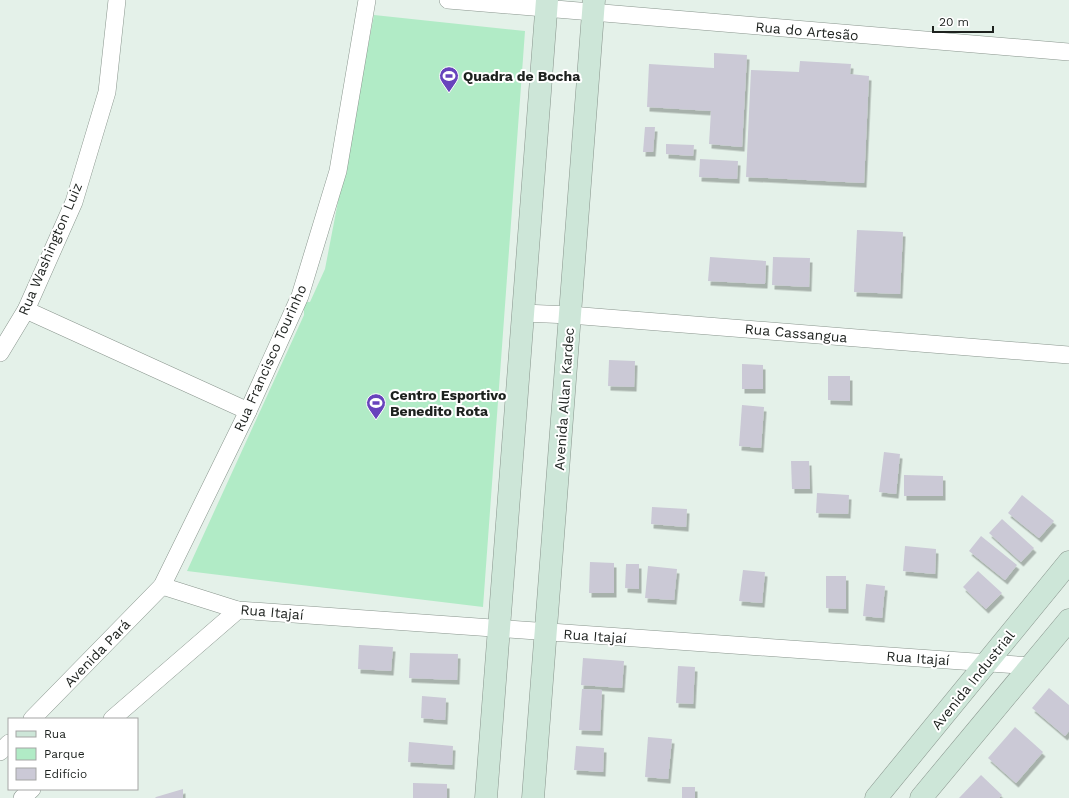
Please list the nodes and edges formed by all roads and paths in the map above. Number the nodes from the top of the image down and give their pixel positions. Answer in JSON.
{"nodes":[{"id":1,"x":117,"y":0,"type":"edge"},
{"id":2,"x":367,"y":0,"type":"edge"},
{"id":3,"x":448,"y":0,"type":"edge"},
{"id":4,"x":546,"y":5,"type":"edge"},
{"id":5,"x":593,"y":7,"type":"edge"},
{"id":6,"x":1069,"y":52,"type":"edge"},
{"id":7,"x":26,"y":310,"type":"junction"},
{"id":8,"x":523,"y":313,"type":"junction"},
{"id":9,"x":570,"y":315,"type":"junction"},
{"id":10,"x":0,"y":353,"type":"edge"},
{"id":11,"x":1069,"y":355,"type":"edge"},
{"id":12,"x":248,"y":411,"type":"junction"},
{"id":13,"x":1069,"y":562,"type":"edge"},
{"id":14,"x":162,"y":586,"type":"junction"},
{"id":15,"x":238,"y":610,"type":"junction"},
{"id":16,"x":1069,"y":620,"type":"edge"},
{"id":17,"x":499,"y":629,"type":"junction"},
{"id":18,"x":546,"y":632,"type":"junction"},
{"id":19,"x":987,"y":663,"type":"junction"},
{"id":20,"x":1031,"y":666,"type":"junction"},
{"id":21,"x":33,"y":718,"type":"edge"},
{"id":22,"x":113,"y":718,"type":"edge"},
{"id":23,"x":8,"y":744,"type":"edge"},
{"id":24,"x":0,"y":752,"type":"edge"},
{"id":25,"x":31,"y":790,"type":"edge"},
{"id":26,"x":22,"y":798,"type":"edge"},
{"id":27,"x":486,"y":798,"type":"edge"},
{"id":28,"x":533,"y":798,"type":"edge"},
{"id":29,"x":876,"y":798,"type":"edge"},
{"id":30,"x":921,"y":798,"type":"edge"}],
"edges":[{"from":1,"to":7,"type":"street","name":"Rua Washington Luiz"},
{"from":2,"to":12,"type":"street","name":"Rua Francisco Tourinho"},
{"from":3,"to":4,"type":"street","name":"Rua do Artesão"},
{"from":4,"to":5,"type":"street","name":"Rua do Artesão"},
{"from":4,"to":8,"type":"street"},
{"from":5,"to":6,"type":"street","name":"Rua do Artesão"},
{"from":5,"to":9,"type":"street","name":"Avenida Allan Kardec"},
{"from":7,"to":10,"type":"street","name":"Rua Washington Luiz"},
{"from":7,"to":12,"type":"street"},
{"from":8,"to":9,"type":"street","name":"Rua Cassangua"},
{"from":8,"to":17,"type":"street"},
{"from":9,"to":11,"type":"street","name":"Rua Cassangua"},
{"from":9,"to":18,"type":"street","name":"Avenida Allan Kardec"},
{"from":12,"to":14,"type":"street","name":"Rua Francisco Tourinho"},
{"from":13,"to":19,"type":"street","name":"Avenida Industrial"},
{"from":14,"to":15,"type":"street","name":"Rua Itajaí"},
{"from":14,"to":21,"type":"street","name":"Avenida Pará"},
{"from":15,"to":17,"type":"street","name":"Rua Itajaí"},
{"from":15,"to":22,"type":"street"},
{"from":16,"to":20,"type":"street"},
{"from":17,"to":18,"type":"street","name":"Rua Itajaí"},
{"from":17,"to":27,"type":"street"},
{"from":18,"to":19,"type":"street","name":"Rua Itajaí"},
{"from":18,"to":28,"type":"street","name":"Avenida Allan Kardec"},
{"from":19,"to":20,"type":"street","name":"Rua Itajaí"},
{"from":19,"to":29,"type":"street","name":"Avenida Industrial"},
{"from":20,"to":30,"type":"street"},
{"from":23,"to":24,"type":"street"},
{"from":25,"to":26,"type":"street"}]}
